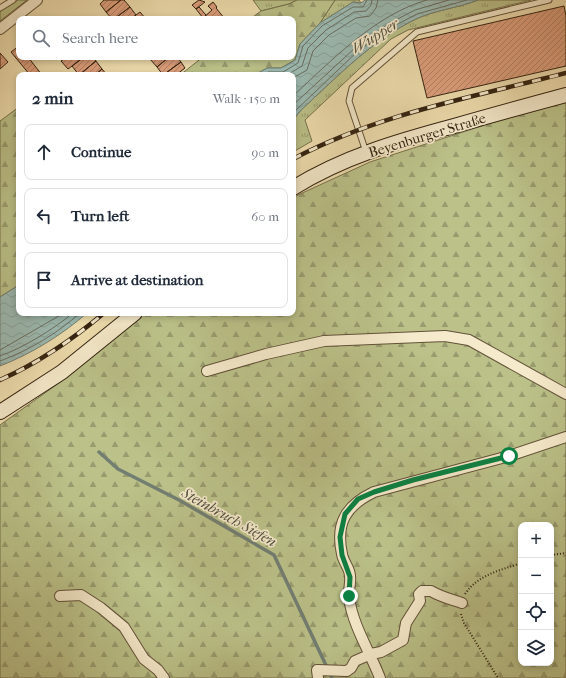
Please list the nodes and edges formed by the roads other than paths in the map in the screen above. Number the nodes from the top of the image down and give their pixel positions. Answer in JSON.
{"nodes":[{"id":1,"x":13,"y":0,"type":"edge"},
{"id":2,"x":37,"y":0,"type":"edge"},
{"id":3,"x":549,"y":0,"type":"edge"},
{"id":4,"x":0,"y":8,"type":"edge"},
{"id":5,"x":16,"y":16,"type":"edge"},
{"id":6,"x":17,"y":16,"type":"edge"},
{"id":7,"x":0,"y":29,"type":"edge"},
{"id":8,"x":566,"y":95,"type":"edge"},
{"id":9,"x":366,"y":152,"type":"junction"},
{"id":10,"x":296,"y":186,"type":"edge"},
{"id":11,"x":131,"y":316,"type":"edge"},
{"id":12,"x":208,"y":371,"type":"dead end"},
{"id":13,"x":566,"y":394,"type":"edge"},
{"id":14,"x":0,"y":412,"type":"edge"},
{"id":15,"x":566,"y":437,"type":"edge"},
{"id":16,"x":60,"y":596,"type":"dead end"},
{"id":17,"x":462,"y":603,"type":"road end"},
{"id":18,"x":371,"y":654,"type":"junction"},
{"id":19,"x":160,"y":675,"type":"edge"},
{"id":20,"x":318,"y":678,"type":"edge"},
{"id":21,"x":380,"y":678,"type":"edge"}],
"edges":[{"from":1,"to":4,"type":"lane"},
{"from":2,"to":6,"type":"street"},
{"from":3,"to":9,"type":"lane"},
{"from":5,"to":7,"type":"street"},
{"from":8,"to":9,"type":"main road","name":"Beyenburger Straße"},
{"from":9,"to":10,"type":"main road","name":"Beyenburger Straße"},
{"from":11,"to":14,"type":"main road"},
{"from":12,"to":13,"type":"street"},
{"from":15,"to":18,"type":"street"},
{"from":16,"to":19,"type":"street"},
{"from":17,"to":18,"type":"street"},
{"from":18,"to":20,"type":"street"},
{"from":18,"to":21,"type":"street"}]}
